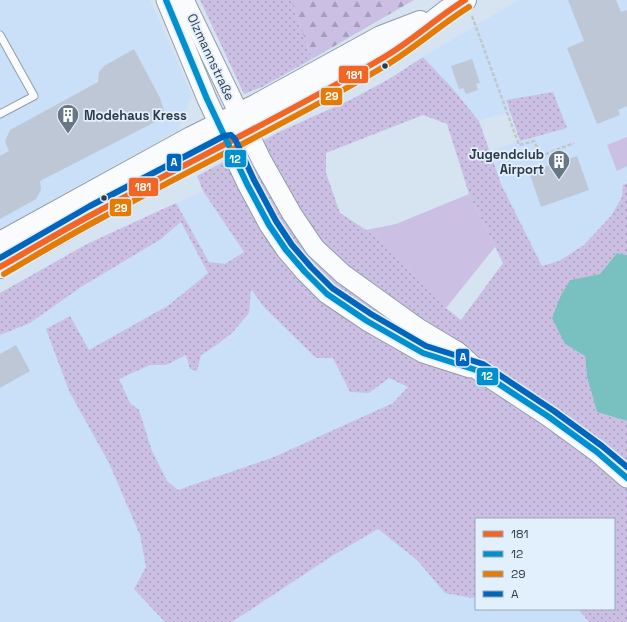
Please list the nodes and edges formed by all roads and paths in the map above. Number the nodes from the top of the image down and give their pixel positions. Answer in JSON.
{"nodes":[{"id":1,"x":166,"y":0,"type":"edge"},
{"id":2,"x":184,"y":0,"type":"edge"},
{"id":3,"x":468,"y":7,"type":"edge"},
{"id":4,"x":0,"y":35,"type":"edge"},
{"id":5,"x":0,"y":114,"type":"edge"},
{"id":6,"x":218,"y":123,"type":"junction"},
{"id":7,"x":243,"y":123,"type":"junction"},
{"id":8,"x":228,"y":143,"type":"junction"},
{"id":9,"x":574,"y":143,"type":"dead end"},
{"id":10,"x":209,"y":172,"type":"dead end"},
{"id":11,"x":228,"y":178,"type":"dead end"},
{"id":12,"x":0,"y":243,"type":"edge"},
{"id":13,"x":0,"y":267,"type":"edge"},
{"id":14,"x":479,"y":371,"type":"junction"},
{"id":15,"x":627,"y":478,"type":"edge"}],
"edges":[{"from":1,"to":6,"type":"main road","name":"Olzmannstraße"},
{"from":2,"to":7,"type":"main road","name":"Olzmannstraße"},
{"from":3,"to":7,"type":"main road"},
{"from":3,"to":9,"type":"path"},
{"from":4,"to":5,"type":"lane"},
{"from":6,"to":7,"type":"main road"},
{"from":6,"to":8,"type":"main road","name":"Olzmannstraße"},
{"from":6,"to":12,"type":"main road"},
{"from":7,"to":8,"type":"main road"},
{"from":7,"to":14,"type":"main road","name":"Olzmannstraße"},
{"from":8,"to":13,"type":"main road"},
{"from":8,"to":14,"type":"main road","name":"Olzmannstraße"},
{"from":10,"to":11,"type":"path"},
{"from":14,"to":15,"type":"main road"}]}
